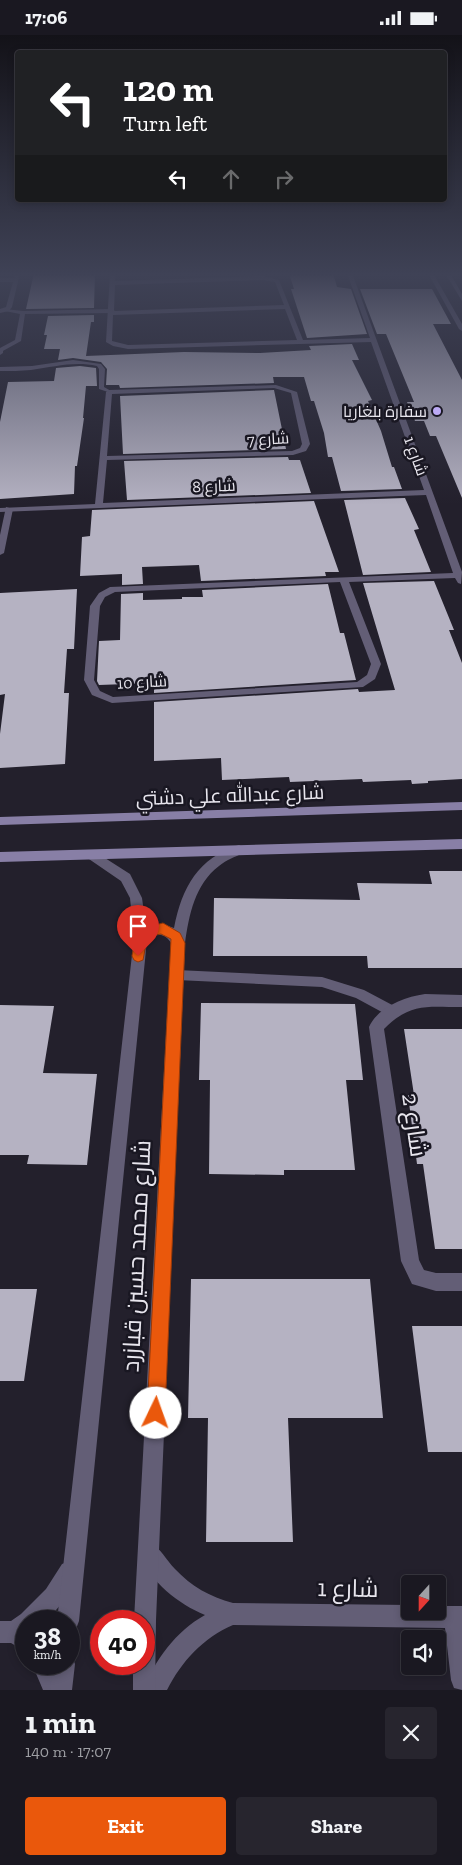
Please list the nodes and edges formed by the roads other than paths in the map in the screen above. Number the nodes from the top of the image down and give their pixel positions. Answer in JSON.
{"nodes":[{"id":1,"x":377,"y":350,"type":"edge"},
{"id":2,"x":0,"y":369,"type":"edge"},
{"id":3,"x":108,"y":392,"type":"junction"},
{"id":4,"x":102,"y":458,"type":"junction"},
{"id":5,"x":430,"y":492,"type":"junction"},
{"id":6,"x":99,"y":505,"type":"junction"},
{"id":7,"x":0,"y":509,"type":"edge"},
{"id":8,"x":10,"y":509,"type":"junction"},
{"id":9,"x":0,"y":553,"type":"edge"},
{"id":10,"x":344,"y":579,"type":"junction"},
{"id":11,"x":461,"y":579,"type":"edge"},
{"id":12,"x":462,"y":806,"type":"edge"},
{"id":13,"x":0,"y":821,"type":"edge"},
{"id":14,"x":462,"y":844,"type":"edge"},
{"id":15,"x":239,"y":850,"type":"junction"},
{"id":16,"x":90,"y":854,"type":"junction"},
{"id":17,"x":0,"y":857,"type":"edge"},
{"id":18,"x":141,"y":937,"type":"junction"},
{"id":19,"x":178,"y":943,"type":"junction"},
{"id":20,"x":177,"y":975,"type":"junction"},
{"id":21,"x":462,"y":1001,"type":"edge"},
{"id":22,"x":391,"y":1011,"type":"junction"},
{"id":23,"x":462,"y":1282,"type":"edge"},
{"id":24,"x":149,"y":1552,"type":"junction"},
{"id":25,"x":73,"y":1566,"type":"junction"},
{"id":26,"x":40,"y":1610,"type":"edge"},
{"id":27,"x":69,"y":1610,"type":"edge"},
{"id":28,"x":233,"y":1614,"type":"junction"},
{"id":29,"x":458,"y":1617,"type":"edge"},
{"id":30,"x":48,"y":1675,"type":"edge"},
{"id":31,"x":63,"y":1675,"type":"edge"},
{"id":32,"x":462,"y":1681,"type":"edge"},
{"id":33,"x":55,"y":1690,"type":"edge"},
{"id":34,"x":61,"y":1690,"type":"edge"},
{"id":35,"x":144,"y":1690,"type":"edge"},
{"id":36,"x":154,"y":1690,"type":"edge"}],
"edges":[{"from":1,"to":5,"type":"street","name":"شارع 1"},
{"from":2,"to":3,"type":"lane"},
{"from":3,"to":4,"type":"street"},
{"from":3,"to":4,"type":"street","name":"شارع 7"},
{"from":4,"to":6,"type":"street"},
{"from":5,"to":6,"type":"street","name":"شارع 8"},
{"from":5,"to":11,"type":"street","name":"شارع 1"},
{"from":6,"to":8,"type":"street","name":"شارع 8"},
{"from":7,"to":8,"type":"street","name":"شارع 8"},
{"from":8,"to":9,"type":"lane"},
{"from":10,"to":10,"type":"street","name":"شارع 10"},
{"from":10,"to":11,"type":"street","name":"شارع 10"},
{"from":12,"to":13,"type":"main road","name":"شارع عبدالله علي دشتي"},
{"from":14,"to":15,"type":"main road"},
{"from":15,"to":16,"type":"main road"},
{"from":15,"to":19,"type":"street","name":"شارع محمد حسين قبازرد"},
{"from":16,"to":17,"type":"main road"},
{"from":16,"to":18,"type":"street","name":"شارع محمد حسين قبازرد"},
{"from":18,"to":19,"type":"street"},
{"from":18,"to":25,"type":"street","name":"شارع محمد حسين قبازرد"},
{"from":19,"to":20,"type":"street","name":"شارع محمد حسين قبازرد"},
{"from":20,"to":22,"type":"lane"},
{"from":20,"to":24,"type":"street","name":"شارع محمد حسين قبازرد"},
{"from":21,"to":22,"type":"street","name":"شارع 2"},
{"from":22,"to":23,"type":"street","name":"شارع 2"},
{"from":24,"to":28,"type":"street","name":"شارع 1"},
{"from":24,"to":35,"type":"street","name":"شارع محمد حسين قبازرد"},
{"from":25,"to":26,"type":"street"},
{"from":25,"to":27,"type":"street","name":"شارع محمد حسين قبازرد"},
{"from":28,"to":29,"type":"street","name":"شارع 1"},
{"from":28,"to":36,"type":"street","name":"شارع 1"},
{"from":29,"to":32,"type":"street"},
{"from":30,"to":33,"type":"street"},
{"from":31,"to":34,"type":"street"}]}
